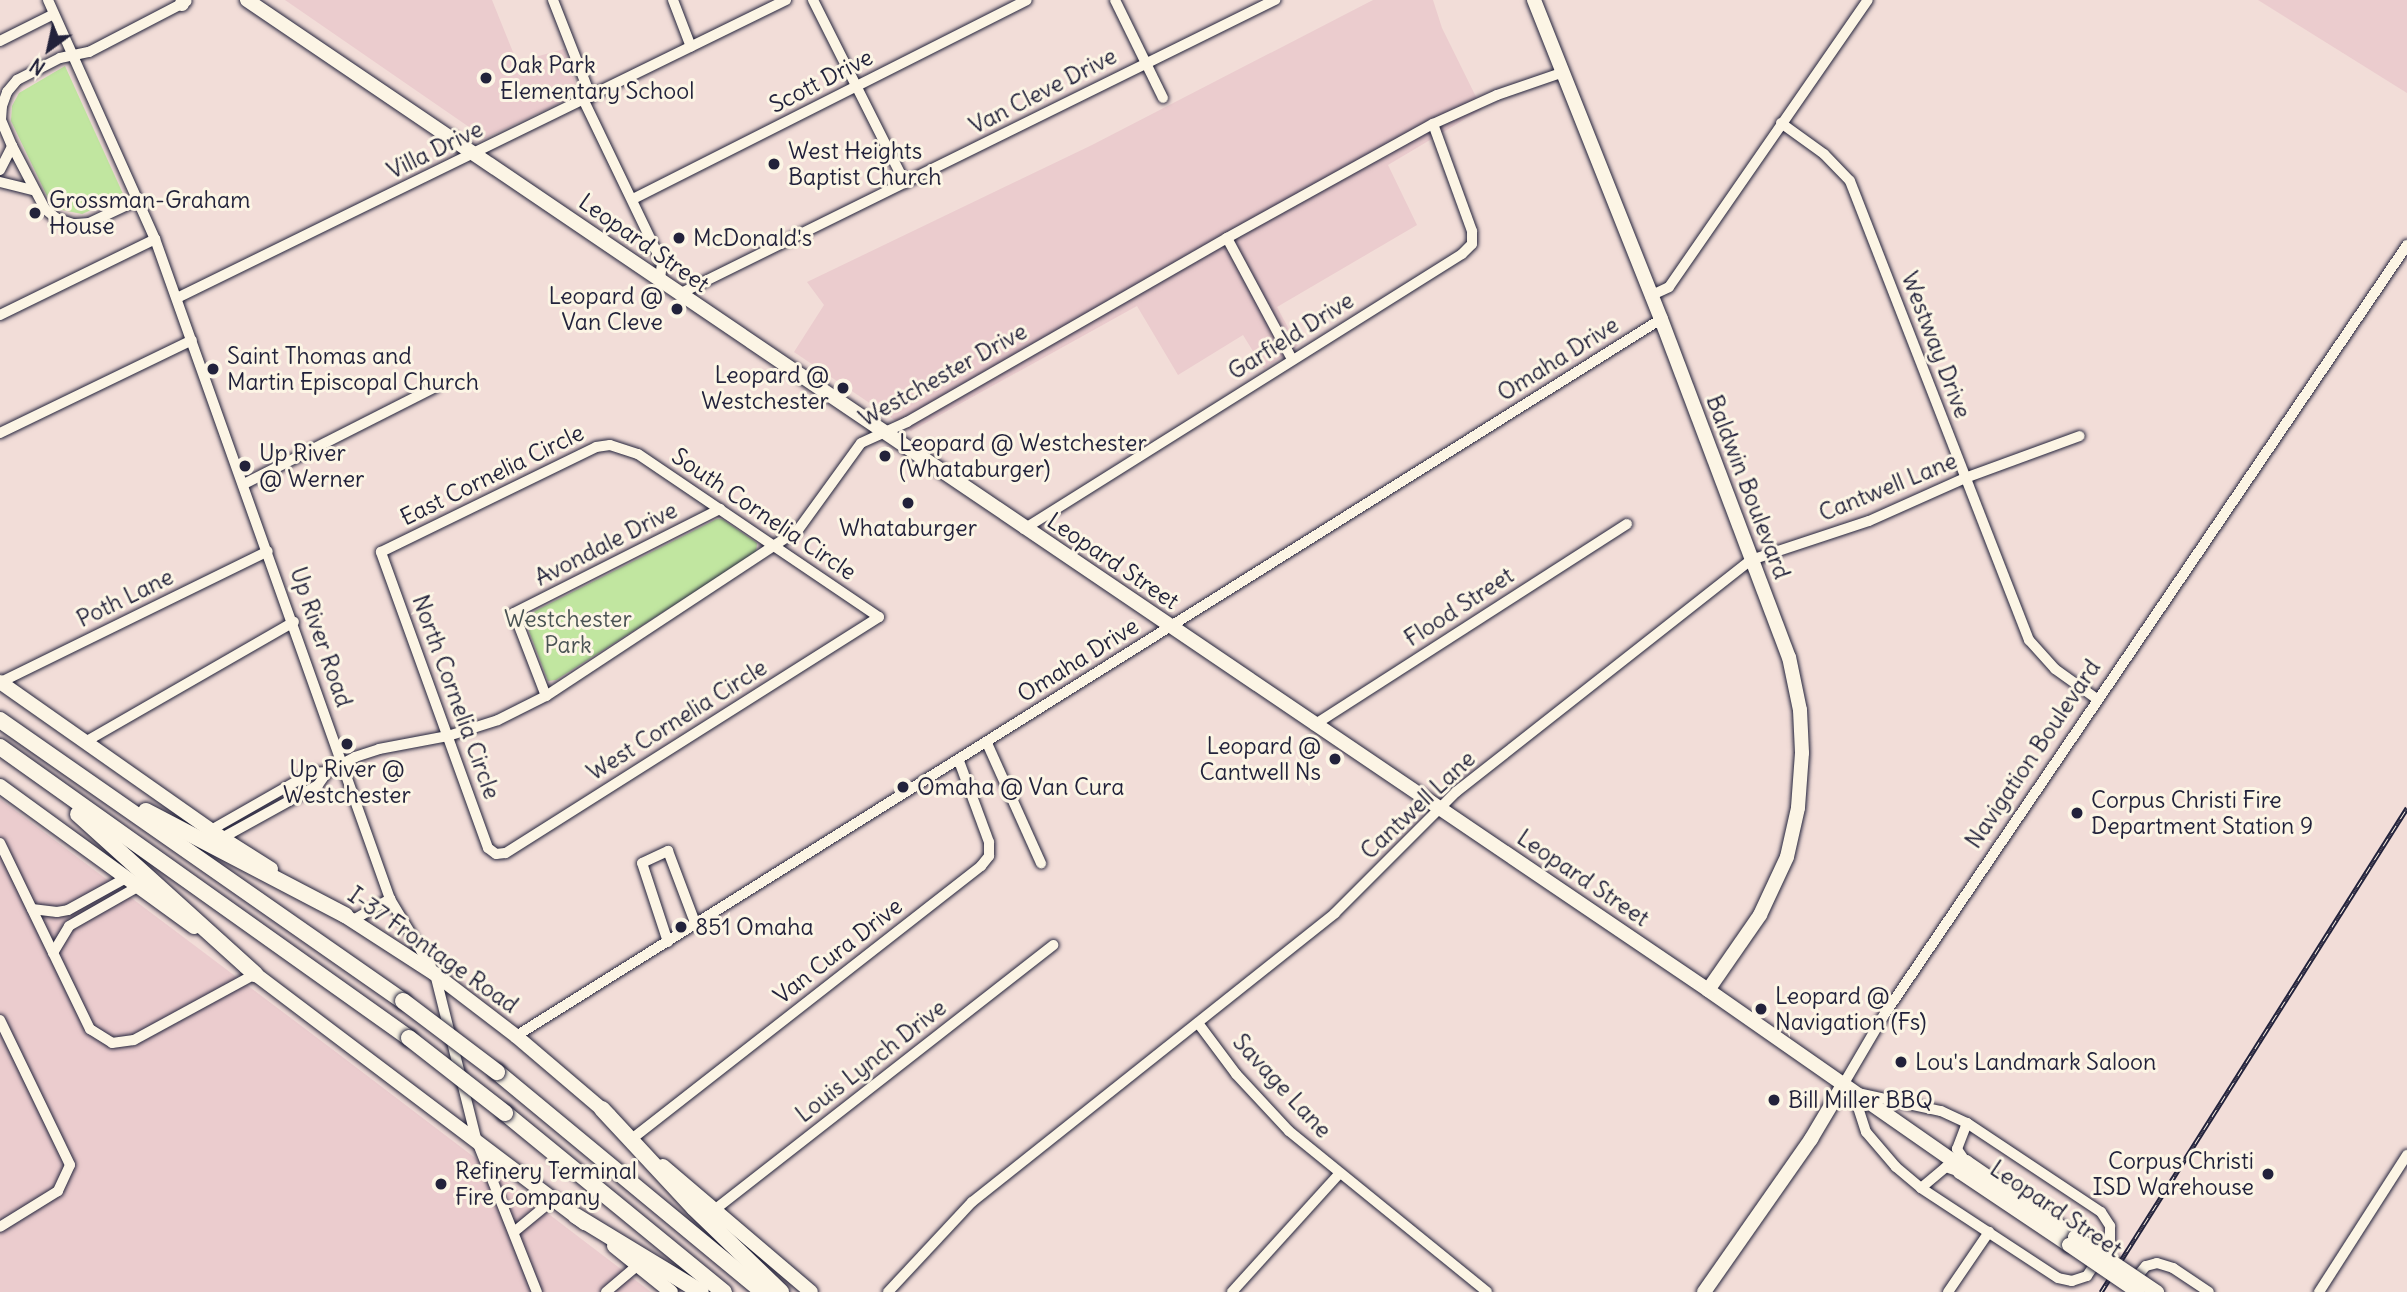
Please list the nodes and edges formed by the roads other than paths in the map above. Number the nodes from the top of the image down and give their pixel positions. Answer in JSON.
{"nodes":[{"id":1,"x":48,"y":0,"type":"edge"},
{"id":2,"x":247,"y":0,"type":"edge"},
{"id":3,"x":266,"y":0,"type":"edge"},
{"id":4,"x":553,"y":0,"type":"edge"},
{"id":5,"x":673,"y":0,"type":"edge"},
{"id":6,"x":786,"y":0,"type":"edge"},
{"id":7,"x":813,"y":0,"type":"edge"},
{"id":8,"x":1027,"y":0,"type":"edge"},
{"id":9,"x":1115,"y":0,"type":"edge"},
{"id":10,"x":1275,"y":0,"type":"edge"},
{"id":11,"x":1534,"y":0,"type":"edge"},
{"id":12,"x":1868,"y":0,"type":"edge"},
{"id":13,"x":185,"y":1,"type":"edge"},
{"id":14,"x":54,"y":14,"type":"junction"},
{"id":15,"x":275,"y":19,"type":"junction"},
{"id":16,"x":0,"y":41,"type":"edge"},
{"id":17,"x":691,"y":47,"type":"junction"},
{"id":18,"x":73,"y":55,"type":"junction"},
{"id":19,"x":1146,"y":63,"type":"junction"},
{"id":20,"x":1561,"y":73,"type":"junction"},
{"id":21,"x":857,"y":87,"type":"junction"},
{"id":22,"x":1163,"y":98,"type":"dead end"},
{"id":23,"x":588,"y":99,"type":"junction"},
{"id":24,"x":1781,"y":123,"type":"junction"},
{"id":25,"x":1433,"y":124,"type":"junction"},
{"id":26,"x":12,"y":146,"type":"junction"},
{"id":27,"x":475,"y":154,"type":"junction"},
{"id":28,"x":0,"y":170,"type":"edge"},
{"id":29,"x":0,"y":182,"type":"edge"},
{"id":30,"x":905,"y":183,"type":"junction"},
{"id":31,"x":33,"y":190,"type":"junction"},
{"id":32,"x":633,"y":199,"type":"junction"},
{"id":33,"x":138,"y":200,"type":"junction"},
{"id":34,"x":1227,"y":238,"type":"junction"},
{"id":35,"x":155,"y":239,"type":"junction"},
{"id":36,"x":2407,"y":245,"type":"edge"},
{"id":37,"x":660,"y":280,"type":"junction"},
{"id":38,"x":679,"y":294,"type":"junction"},
{"id":39,"x":1650,"y":296,"type":"junction"},
{"id":40,"x":177,"y":298,"type":"junction"},
{"id":41,"x":0,"y":315,"type":"edge"},
{"id":42,"x":1661,"y":319,"type":"junction"},
{"id":43,"x":192,"y":341,"type":"junction"},
{"id":44,"x":1292,"y":359,"type":"junction"},
{"id":45,"x":435,"y":387,"type":"dead end"},
{"id":46,"x":882,"y":432,"type":"junction"},
{"id":47,"x":0,"y":433,"type":"edge"},
{"id":48,"x":2080,"y":436,"type":"dead end"},
{"id":49,"x":623,"y":447,"type":"joint"},
{"id":50,"x":1965,"y":478,"type":"junction"},
{"id":51,"x":244,"y":484,"type":"junction"},
{"id":52,"x":720,"y":509,"type":"junction"},
{"id":53,"x":1627,"y":524,"type":"dead end"},
{"id":54,"x":1024,"y":529,"type":"junction"},
{"id":55,"x":776,"y":548,"type":"junction"},
{"id":56,"x":268,"y":551,"type":"junction"},
{"id":57,"x":381,"y":552,"type":"joint"},
{"id":58,"x":1751,"y":560,"type":"junction"},
{"id":59,"x":879,"y":617,"type":"joint"},
{"id":60,"x":294,"y":622,"type":"junction"},
{"id":61,"x":1170,"y":627,"type":"junction"},
{"id":62,"x":0,"y":682,"type":"edge"},
{"id":63,"x":546,"y":696,"type":"junction"},
{"id":64,"x":2097,"y":699,"type":"junction"},
{"id":65,"x":0,"y":720,"type":"edge"},
{"id":66,"x":1314,"y":725,"type":"junction"},
{"id":67,"x":448,"y":736,"type":"junction"},
{"id":68,"x":85,"y":742,"type":"junction"},
{"id":69,"x":987,"y":743,"type":"junction"},
{"id":70,"x":0,"y":747,"type":"edge"},
{"id":71,"x":959,"y":761,"type":"junction"},
{"id":72,"x":342,"y":763,"type":"junction"},
{"id":73,"x":87,"y":780,"type":"junction"},
{"id":74,"x":51,"y":783,"type":"junction"},
{"id":75,"x":1,"y":789,"type":"edge"},
{"id":76,"x":1440,"y":808,"type":"junction"},
{"id":77,"x":216,"y":834,"type":"junction"},
{"id":78,"x":0,"y":843,"type":"edge"},
{"id":79,"x":496,"y":854,"type":"joint"},
{"id":80,"x":1041,"y":863,"type":"dead end"},
{"id":81,"x":134,"y":881,"type":"junction"},
{"id":82,"x":390,"y":899,"type":"junction"},
{"id":83,"x":78,"y":906,"type":"junction"},
{"id":84,"x":32,"y":909,"type":"junction"},
{"id":85,"x":85,"y":917,"type":"junction"},
{"id":86,"x":349,"y":918,"type":"junction"},
{"id":87,"x":696,"y":925,"type":"junction"},
{"id":88,"x":668,"y":942,"type":"junction"},
{"id":89,"x":1054,"y":945,"type":"dead end"},
{"id":90,"x":53,"y":953,"type":"junction"},
{"id":91,"x":255,"y":974,"type":"junction"},
{"id":92,"x":435,"y":974,"type":"junction"},
{"id":93,"x":1708,"y":990,"type":"junction"},
{"id":94,"x":0,"y":1020,"type":"edge"},
{"id":95,"x":1198,"y":1023,"type":"junction"},
{"id":96,"x":516,"y":1036,"type":"junction"},
{"id":97,"x":1848,"y":1088,"type":"junction"},
{"id":98,"x":603,"y":1109,"type":"junction"},
{"id":99,"x":1967,"y":1123,"type":"junction"},
{"id":100,"x":633,"y":1138,"type":"junction"},
{"id":101,"x":476,"y":1139,"type":"junction"},
{"id":102,"x":2407,"y":1155,"type":"edge"},
{"id":103,"x":1960,"y":1165,"type":"junction"},
{"id":104,"x":1339,"y":1174,"type":"junction"},
{"id":105,"x":1921,"y":1188,"type":"junction"},
{"id":106,"x":554,"y":1199,"type":"junction"},
{"id":107,"x":713,"y":1211,"type":"junction"},
{"id":108,"x":576,"y":1216,"type":"junction"},
{"id":109,"x":0,"y":1227,"type":"edge"},
{"id":110,"x":514,"y":1232,"type":"junction"},
{"id":111,"x":1989,"y":1232,"type":"junction"},
{"id":112,"x":2072,"y":1241,"type":"junction"},
{"id":113,"x":638,"y":1265,"type":"junction"},
{"id":114,"x":537,"y":1292,"type":"edge"},
{"id":115,"x":606,"y":1292,"type":"edge"},
{"id":116,"x":671,"y":1292,"type":"edge"},
{"id":117,"x":701,"y":1292,"type":"edge"},
{"id":118,"x":724,"y":1292,"type":"edge"},
{"id":119,"x":762,"y":1292,"type":"edge"},
{"id":120,"x":780,"y":1292,"type":"edge"},
{"id":121,"x":811,"y":1292,"type":"edge"},
{"id":122,"x":888,"y":1292,"type":"edge"},
{"id":123,"x":1232,"y":1292,"type":"edge"},
{"id":124,"x":1487,"y":1292,"type":"edge"},
{"id":125,"x":1704,"y":1292,"type":"edge"},
{"id":126,"x":1948,"y":1292,"type":"edge"},
{"id":127,"x":2128,"y":1292,"type":"edge"},
{"id":128,"x":2138,"y":1292,"type":"edge"},
{"id":129,"x":2157,"y":1292,"type":"edge"},
{"id":130,"x":2209,"y":1292,"type":"edge"},
{"id":131,"x":2319,"y":1292,"type":"edge"}],
"edges":[{"from":1,"to":14,"type":"street","name":"Up River Road"},
{"from":2,"to":15,"type":"main road","name":"Leopard Street"},
{"from":3,"to":15,"type":"main road"},
{"from":4,"to":23,"type":"street"},
{"from":5,"to":17,"type":"street"},
{"from":6,"to":17,"type":"street","name":"Villa Drive"},
{"from":7,"to":21,"type":"street"},
{"from":8,"to":21,"type":"street","name":"Scott Drive"},
{"from":9,"to":19,"type":"street"},
{"from":10,"to":19,"type":"street","name":"Van Cleve Drive"},
{"from":11,"to":20,"type":"main road","name":"Baldwin Boulevard"},
{"from":12,"to":24,"type":"street"},
{"from":13,"to":18,"type":"street"},
{"from":14,"to":16,"type":"street"},
{"from":14,"to":18,"type":"street","name":"Up River Road"},
{"from":15,"to":27,"type":"main road","name":"Leopard Street"},
{"from":17,"to":23,"type":"street","name":"Villa Drive"},
{"from":18,"to":26,"type":"street"},
{"from":18,"to":33,"type":"street","name":"Up River Road"},
{"from":19,"to":22,"type":"street"},
{"from":19,"to":30,"type":"street","name":"Van Cleve Drive"},
{"from":20,"to":25,"type":"street","name":"Westchester Drive"},
{"from":20,"to":39,"type":"main road","name":"Baldwin Boulevard"},
{"from":21,"to":30,"type":"street"},
{"from":21,"to":32,"type":"street","name":"Scott Drive"},
{"from":23,"to":27,"type":"street","name":"Villa Drive"},
{"from":23,"to":32,"type":"street"},
{"from":24,"to":39,"type":"street"},
{"from":24,"to":50,"type":"street","name":"Westway Drive"},
{"from":25,"to":34,"type":"street","name":"Westchester Drive"},
{"from":25,"to":44,"type":"street","name":"Garfield Drive"},
{"from":26,"to":28,"type":"street"},
{"from":26,"to":31,"type":"street"},
{"from":27,"to":37,"type":"main road","name":"Leopard Street"},
{"from":27,"to":40,"type":"street","name":"Villa Drive"},
{"from":29,"to":31,"type":"street"},
{"from":30,"to":38,"type":"street","name":"Van Cleve Drive"},
{"from":31,"to":33,"type":"street"},
{"from":32,"to":37,"type":"street"},
{"from":33,"to":35,"type":"street","name":"Up River Road"},
{"from":34,"to":44,"type":"street"},
{"from":34,"to":46,"type":"street","name":"Westchester Drive"},
{"from":35,"to":40,"type":"street","name":"Up River Road"},
{"from":35,"to":41,"type":"street"},
{"from":36,"to":64,"type":"street","name":"Navigation Boulevard"},
{"from":37,"to":38,"type":"main road","name":"Leopard Street"},
{"from":38,"to":46,"type":"main road","name":"Leopard Street"},
{"from":39,"to":42,"type":"main road","name":"Baldwin Boulevard"},
{"from":40,"to":43,"type":"street","name":"Up River Road"},
{"from":42,"to":58,"type":"main road","name":"Baldwin Boulevard"},
{"from":42,"to":61,"type":"street","name":"Omaha Drive"},
{"from":43,"to":47,"type":"street"},
{"from":43,"to":51,"type":"street","name":"Up River Road"},
{"from":44,"to":54,"type":"street","name":"Garfield Drive"},
{"from":45,"to":51,"type":"street"},
{"from":46,"to":54,"type":"main road","name":"Leopard Street"},
{"from":46,"to":55,"type":"street","name":"Westchester Drive"},
{"from":48,"to":50,"type":"street","name":"Cantwell Lane"},
{"from":49,"to":52,"type":"street","name":"South Cornelia Circle"},
{"from":49,"to":57,"type":"street","name":"East Cornelia Circle"},
{"from":50,"to":58,"type":"street","name":"Cantwell Lane"},
{"from":50,"to":64,"type":"street","name":"Westway Drive"},
{"from":51,"to":56,"type":"street","name":"Up River Road"},
{"from":52,"to":55,"type":"street","name":"South Cornelia Circle"},
{"from":52,"to":63,"type":"street","name":"Avondale Drive"},
{"from":53,"to":66,"type":"street","name":"Flood Street"},
{"from":54,"to":61,"type":"main road","name":"Leopard Street"},
{"from":55,"to":59,"type":"street","name":"South Cornelia Circle"},
{"from":55,"to":63,"type":"street","name":"Westchester Drive"},
{"from":56,"to":60,"type":"street","name":"Up River Road"},
{"from":56,"to":62,"type":"street","name":"Poth Lane"},
{"from":57,"to":67,"type":"street","name":"North Cornelia Circle"},
{"from":58,"to":76,"type":"street","name":"Cantwell Lane"},
{"from":58,"to":93,"type":"main road","name":"Baldwin Boulevard"},
{"from":59,"to":79,"type":"street","name":"West Cornelia Circle"},
{"from":60,"to":68,"type":"street"},
{"from":60,"to":72,"type":"street","name":"Up River Road"},
{"from":61,"to":66,"type":"main road","name":"Leopard Street"},
{"from":61,"to":69,"type":"street","name":"Omaha Drive"},
{"from":62,"to":68,"type":"main road","name":"I-37 Frontage Road"},
{"from":63,"to":67,"type":"street","name":"Westchester Drive"},
{"from":64,"to":97,"type":"street","name":"Navigation Boulevard"},
{"from":65,"to":73,"type":"highway"},
{"from":66,"to":76,"type":"main road","name":"Leopard Street"},
{"from":67,"to":72,"type":"street","name":"Westchester Drive"},
{"from":67,"to":79,"type":"street","name":"North Cornelia Circle"},
{"from":68,"to":77,"type":"main road","name":"I-37 Frontage Road"},
{"from":69,"to":71,"type":"street","name":"Omaha Drive"},
{"from":69,"to":80,"type":"street"},
{"from":70,"to":74,"type":"highway"},
{"from":71,"to":87,"type":"street","name":"Omaha Drive"},
{"from":71,"to":100,"type":"street","name":"Van Cura Drive"},
{"from":72,"to":77,"type":"street","name":"Westchester Drive"},
{"from":72,"to":82,"type":"street","name":"Up River Road"},
{"from":73,"to":86,"type":"highway"},
{"from":73,"to":119,"type":"highway","bridge":true},
{"from":74,"to":91,"type":"highway"},
{"from":74,"to":118,"type":"highway","bridge":true},
{"from":75,"to":81,"type":"main road"},
{"from":76,"to":93,"type":"main road","name":"Leopard Street"},
{"from":76,"to":95,"type":"street","name":"Cantwell Lane"},
{"from":77,"to":86,"type":"main road","name":"I-37 Frontage Road"},
{"from":78,"to":84,"type":"street"},
{"from":81,"to":83,"type":"street"},
{"from":81,"to":85,"type":"street"},
{"from":81,"to":91,"type":"main road"},
{"from":82,"to":86,"type":"street"},
{"from":82,"to":92,"type":"street","name":"Up River Road"},
{"from":83,"to":84,"type":"street"},
{"from":83,"to":85,"type":"street"},
{"from":84,"to":90,"type":"street"},
{"from":85,"to":90,"type":"street"},
{"from":86,"to":92,"type":"main road","name":"I-37 Frontage Road"},
{"from":87,"to":88,"type":"street","name":"Omaha Drive"},
{"from":87,"to":88,"type":"street"},
{"from":88,"to":96,"type":"street","name":"Omaha Drive"},
{"from":89,"to":107,"type":"street","name":"Louis Lynch Drive"},
{"from":90,"to":91,"type":"street"},
{"from":91,"to":101,"type":"main road"},
{"from":92,"to":96,"type":"main road","name":"I-37 Frontage Road"},
{"from":92,"to":101,"type":"street","name":"Up River Road"},
{"from":93,"to":97,"type":"main road","name":"Leopard Street"},
{"from":94,"to":109,"type":"street"},
{"from":95,"to":104,"type":"street","name":"Savage Lane"},
{"from":95,"to":122,"type":"street","name":"Cantwell Lane"},
{"from":96,"to":98,"type":"main road","name":"I-37 Frontage Road"},
{"from":97,"to":99,"type":"street"},
{"from":97,"to":103,"type":"main road","name":"Leopard Street"},
{"from":97,"to":105,"type":"street"},
{"from":97,"to":125,"type":"main road","name":"Navigation Boulevard"},
{"from":98,"to":100,"type":"main road","name":"I-37 Frontage Road"},
{"from":98,"to":120,"type":"highway"},
{"from":99,"to":103,"type":"street"},
{"from":99,"to":111,"type":"street"},
{"from":100,"to":107,"type":"main road","name":"I-37 Frontage Road"},
{"from":101,"to":106,"type":"main road"},
{"from":101,"to":110,"type":"street","name":"Up River Road"},
{"from":102,"to":131,"type":"street"},
{"from":103,"to":105,"type":"street"},
{"from":103,"to":112,"type":"main road","name":"Leopard Street"},
{"from":104,"to":123,"type":"street"},
{"from":104,"to":124,"type":"street","name":"Savage Lane"},
{"from":105,"to":111,"type":"street"},
{"from":106,"to":108,"type":"main road"},
{"from":106,"to":110,"type":"street"},
{"from":107,"to":121,"type":"main road","name":"I-37 Frontage Road"},
{"from":108,"to":113,"type":"main road"},
{"from":108,"to":117,"type":"highway"},
{"from":110,"to":114,"type":"street","name":"Up River Road"},
{"from":111,"to":126,"type":"street"},
{"from":112,"to":128,"type":"main road","name":"Leopard Street","bridge":true},
{"from":112,"to":129,"type":"main road","name":"Leopard Street","bridge":true},
{"from":113,"to":115,"type":"street"},
{"from":113,"to":116,"type":"main road"},
{"from":127,"to":130,"type":"street"}]}
